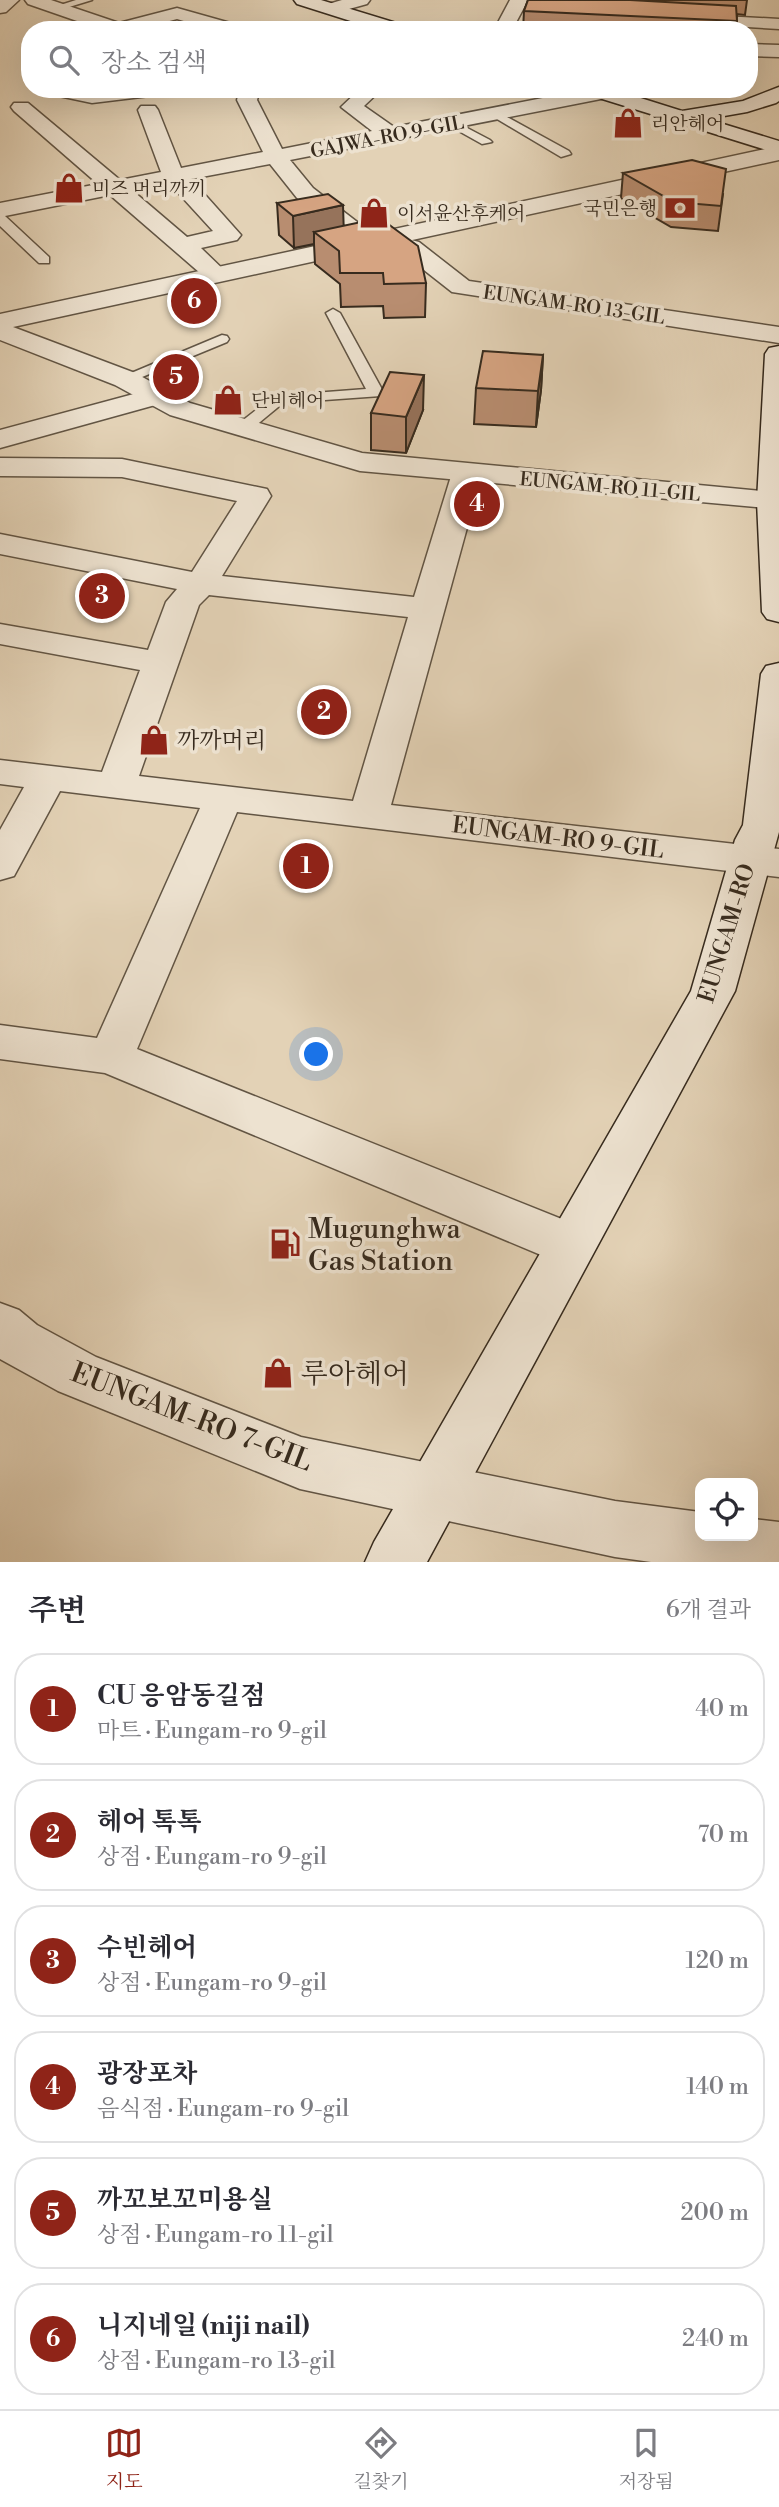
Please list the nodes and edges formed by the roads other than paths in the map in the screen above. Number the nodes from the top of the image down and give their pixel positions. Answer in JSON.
{"nodes":[{"id":1,"x":10,"y":0,"type":"edge"},
{"id":2,"x":34,"y":0,"type":"edge"},
{"id":3,"x":87,"y":0,"type":"edge"},
{"id":4,"x":303,"y":0,"type":"edge"},
{"id":5,"x":361,"y":0,"type":"edge"},
{"id":6,"x":519,"y":0,"type":"edge"},
{"id":7,"x":0,"y":8,"type":"edge"},
{"id":8,"x":56,"y":8,"type":"junction"},
{"id":9,"x":331,"y":9,"type":"junction"},
{"id":10,"x":671,"y":19,"type":"edge"},
{"id":11,"x":95,"y":21,"type":"edge"},
{"id":12,"x":148,"y":21,"type":"edge"},
{"id":13,"x":204,"y":21,"type":"edge"},
{"id":14,"x":365,"y":21,"type":"edge"},
{"id":15,"x":508,"y":21,"type":"edge"},
{"id":16,"x":714,"y":21,"type":"edge"},
{"id":17,"x":758,"y":23,"type":"edge"},
{"id":18,"x":779,"y":24,"type":"edge"},
{"id":19,"x":758,"y":50,"type":"edge"},
{"id":20,"x":779,"y":51,"type":"edge"},
{"id":21,"x":779,"y":93,"type":"edge"},
{"id":22,"x":36,"y":98,"type":"edge"},
{"id":23,"x":248,"y":98,"type":"edge"},
{"id":24,"x":362,"y":98,"type":"edge"},
{"id":25,"x":566,"y":98,"type":"edge"},
{"id":26,"x":619,"y":98,"type":"edge"},
{"id":27,"x":11,"y":106,"type":"edge"},
{"id":28,"x":148,"y":110,"type":"dead end"},
{"id":29,"x":496,"y":114,"type":"junction"},
{"id":30,"x":674,"y":115,"type":"junction"},
{"id":31,"x":452,"y":123,"type":"junction"},
{"id":32,"x":392,"y":135,"type":"junction"},
{"id":33,"x":485,"y":142,"type":"dead end"},
{"id":34,"x":779,"y":150,"type":"edge"},
{"id":35,"x":565,"y":154,"type":"dead end"},
{"id":36,"x":277,"y":158,"type":"junction"},
{"id":37,"x":178,"y":177,"type":"junction"},
{"id":38,"x":119,"y":188,"type":"junction"},
{"id":39,"x":0,"y":211,"type":"edge"},
{"id":40,"x":0,"y":219,"type":"edge"},
{"id":41,"x":383,"y":239,"type":"junction"},
{"id":42,"x":183,"y":245,"type":"junction"},
{"id":43,"x":44,"y":260,"type":"dead end"},
{"id":44,"x":216,"y":274,"type":"junction"},
{"id":45,"x":333,"y":313,"type":"dead end"},
{"id":46,"x":0,"y":322,"type":"edge"},
{"id":47,"x":0,"y":331,"type":"edge"},
{"id":48,"x":779,"y":335,"type":"edge"},
{"id":49,"x":222,"y":339,"type":"dead end"},
{"id":50,"x":779,"y":355,"type":"edge"},
{"id":51,"x":125,"y":379,"type":"junction"},
{"id":52,"x":156,"y":396,"type":"junction"},
{"id":53,"x":243,"y":428,"type":"junction"},
{"id":54,"x":0,"y":439,"type":"edge"},
{"id":55,"x":0,"y":467,"type":"edge"},
{"id":56,"x":467,"y":472,"type":"junction"},
{"id":57,"x":776,"y":502,"type":"edge"},
{"id":58,"x":0,"y":544,"type":"edge"},
{"id":59,"x":201,"y":584,"type":"junction"},
{"id":60,"x":428,"y":609,"type":"junction"},
{"id":61,"x":779,"y":611,"type":"edge"},
{"id":62,"x":0,"y":634,"type":"edge"},
{"id":63,"x":160,"y":663,"type":"junction"},
{"id":64,"x":779,"y":674,"type":"edge"},
{"id":65,"x":0,"y":772,"type":"edge"},
{"id":66,"x":48,"y":778,"type":"junction"},
{"id":67,"x":116,"y":785,"type":"junction"},
{"id":68,"x":224,"y":798,"type":"junction"},
{"id":69,"x":368,"y":815,"type":"junction"},
{"id":70,"x":764,"y":861,"type":"edge"},
{"id":71,"x":0,"y":866,"type":"edge"},
{"id":72,"x":0,"y":1042,"type":"edge"},
{"id":73,"x":111,"y":1057,"type":"junction"},
{"id":74,"x":571,"y":1245,"type":"junction"},
{"id":75,"x":0,"y":1326,"type":"edge"},
{"id":76,"x":434,"y":1491,"type":"junction"},
{"id":77,"x":779,"y":1551,"type":"edge"},
{"id":78,"x":395,"y":1562,"type":"edge"}],
"edges":[{"from":1,"to":7,"type":"street"},
{"from":2,"to":8,"type":"street"},
{"from":3,"to":8,"type":"lane"},
{"from":4,"to":9,"type":"street"},
{"from":5,"to":9,"type":"street"},
{"from":6,"to":15,"type":"street"},
{"from":8,"to":11,"type":"street"},
{"from":9,"to":14,"type":"street"},
{"from":10,"to":16,"type":"street"},
{"from":12,"to":13,"type":"street"},
{"from":17,"to":18,"type":"street"},
{"from":19,"to":20,"type":"street"},
{"from":21,"to":30,"type":"street"},
{"from":22,"to":27,"type":"street"},
{"from":23,"to":36,"type":"street","name":"GAJWA-RO 9-GIL"},
{"from":24,"to":32,"type":"street"},
{"from":25,"to":29,"type":"street","name":"GAJWA-RO 9-GIL"},
{"from":26,"to":30,"type":"street"},
{"from":27,"to":38,"type":"street"},
{"from":28,"to":37,"type":"street"},
{"from":29,"to":31,"type":"street","name":"GAJWA-RO 9-GIL"},
{"from":29,"to":35,"type":"lane","name":"GAJWA-RO 9-GIL"},
{"from":30,"to":34,"type":"street"},
{"from":31,"to":32,"type":"street","name":"GAJWA-RO 9-GIL"},
{"from":31,"to":33,"type":"lane"},
{"from":32,"to":36,"type":"street","name":"GAJWA-RO 9-GIL"},
{"from":34,"to":41,"type":"street"},
{"from":36,"to":37,"type":"street","name":"GAJWA-RO 9-GIL"},
{"from":36,"to":41,"type":"street","name":"GAJWA-RO 9-GIL"},
{"from":37,"to":38,"type":"street","name":"GAJWA-RO 9-GIL"},
{"from":37,"to":42,"type":"street"},
{"from":38,"to":39,"type":"street","name":"GAJWA-RO 9-GIL"},
{"from":38,"to":42,"type":"street"},
{"from":40,"to":43,"type":"lane"},
{"from":41,"to":44,"type":"street"},
{"from":41,"to":48,"type":"street","name":"EUNGAM-RO 13-GIL"},
{"from":42,"to":44,"type":"street"},
{"from":44,"to":46,"type":"street"},
{"from":45,"to":53,"type":"lane"},
{"from":47,"to":51,"type":"street","name":"EUNGAM-RO 11-GIL"},
{"from":49,"to":51,"type":"lane"},
{"from":50,"to":57,"type":"street"},
{"from":51,"to":52,"type":"street","name":"EUNGAM-RO 11-GIL"},
{"from":52,"to":53,"type":"street","name":"EUNGAM-RO 11-GIL"},
{"from":52,"to":54,"type":"street"},
{"from":53,"to":56,"type":"street","name":"EUNGAM-RO 11-GIL"},
{"from":55,"to":59,"type":"street"},
{"from":56,"to":57,"type":"street","name":"EUNGAM-RO 11-GIL"},
{"from":56,"to":60,"type":"street"},
{"from":57,"to":61,"type":"street"},
{"from":58,"to":59,"type":"street"},
{"from":59,"to":60,"type":"street"},
{"from":59,"to":63,"type":"street"},
{"from":60,"to":69,"type":"street"},
{"from":62,"to":63,"type":"street"},
{"from":63,"to":67,"type":"street"},
{"from":64,"to":70,"type":"street","name":"EUNGAM-RO"},
{"from":65,"to":66,"type":"street","name":"EUNGAM-RO 9-GIL"},
{"from":66,"to":67,"type":"street","name":"EUNGAM-RO 9-GIL"},
{"from":66,"to":71,"type":"street"},
{"from":67,"to":68,"type":"street","name":"EUNGAM-RO 9-GIL"},
{"from":68,"to":69,"type":"street","name":"EUNGAM-RO 9-GIL"},
{"from":68,"to":73,"type":"street"},
{"from":69,"to":70,"type":"street","name":"EUNGAM-RO 9-GIL"},
{"from":70,"to":74,"type":"street","name":"EUNGAM-RO"},
{"from":72,"to":73,"type":"street"},
{"from":73,"to":74,"type":"street"},
{"from":74,"to":76,"type":"street","name":"EUNGAM-RO"},
{"from":75,"to":76,"type":"street","name":"EUNGAM-RO 7-GIL"},
{"from":76,"to":77,"type":"street"},
{"from":76,"to":78,"type":"street","name":"EUNGAM-RO"}]}
